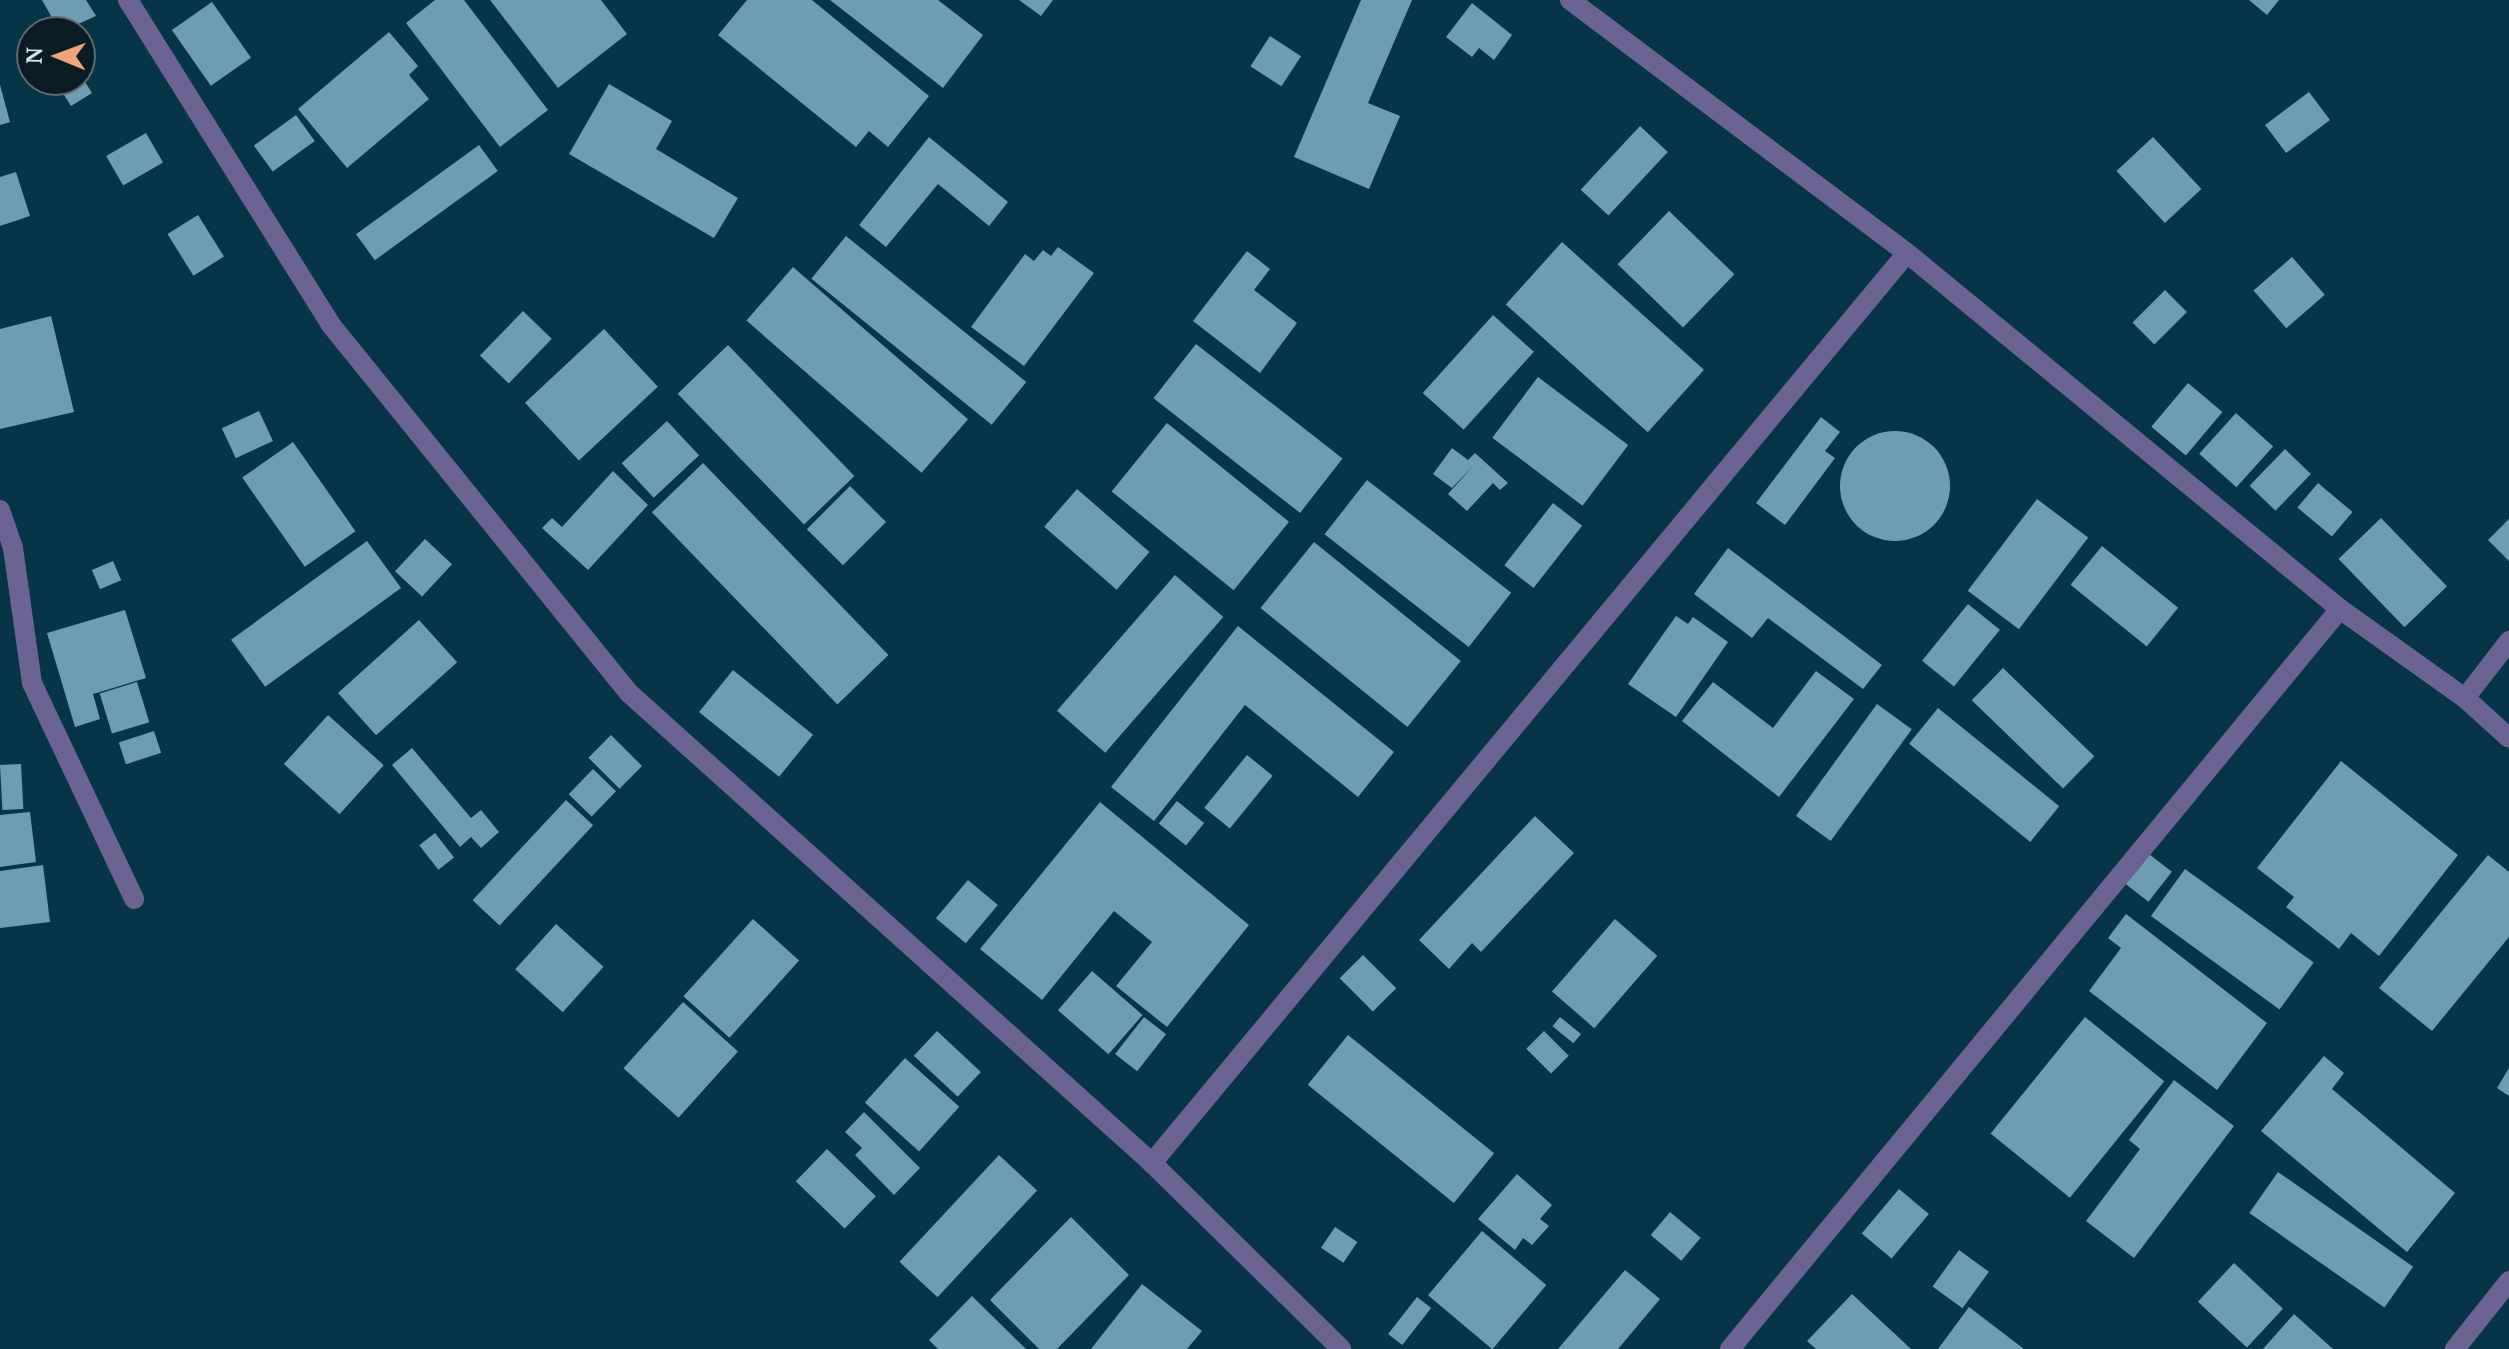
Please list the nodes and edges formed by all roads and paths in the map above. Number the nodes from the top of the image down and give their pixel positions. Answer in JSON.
{"nodes":[{"id":1,"x":128,"y":0,"type":"edge"},
{"id":2,"x":1570,"y":0,"type":"edge"},
{"id":3,"x":1907,"y":253,"type":"junction"},
{"id":4,"x":0,"y":510,"type":"edge"},
{"id":5,"x":2340,"y":609,"type":"junction"},
{"id":6,"x":2509,"y":641,"type":"edge"},
{"id":7,"x":2465,"y":698,"type":"junction"},
{"id":8,"x":2509,"y":738,"type":"edge"},
{"id":9,"x":134,"y":899,"type":"dead end"},
{"id":10,"x":1152,"y":1163,"type":"junction"},
{"id":11,"x":2509,"y":1281,"type":"edge"},
{"id":12,"x":1341,"y":1349,"type":"edge"},
{"id":13,"x":1730,"y":1349,"type":"edge"},
{"id":14,"x":2455,"y":1349,"type":"edge"}],
"edges":[{"from":1,"to":10,"type":"street"},
{"from":2,"to":3,"type":"street"},
{"from":3,"to":5,"type":"street"},
{"from":3,"to":10,"type":"street"},
{"from":4,"to":9,"type":"street"},
{"from":5,"to":7,"type":"street"},
{"from":5,"to":13,"type":"street"},
{"from":6,"to":7,"type":"street"},
{"from":7,"to":8,"type":"street"},
{"from":10,"to":12,"type":"street"},
{"from":11,"to":14,"type":"street"}]}
